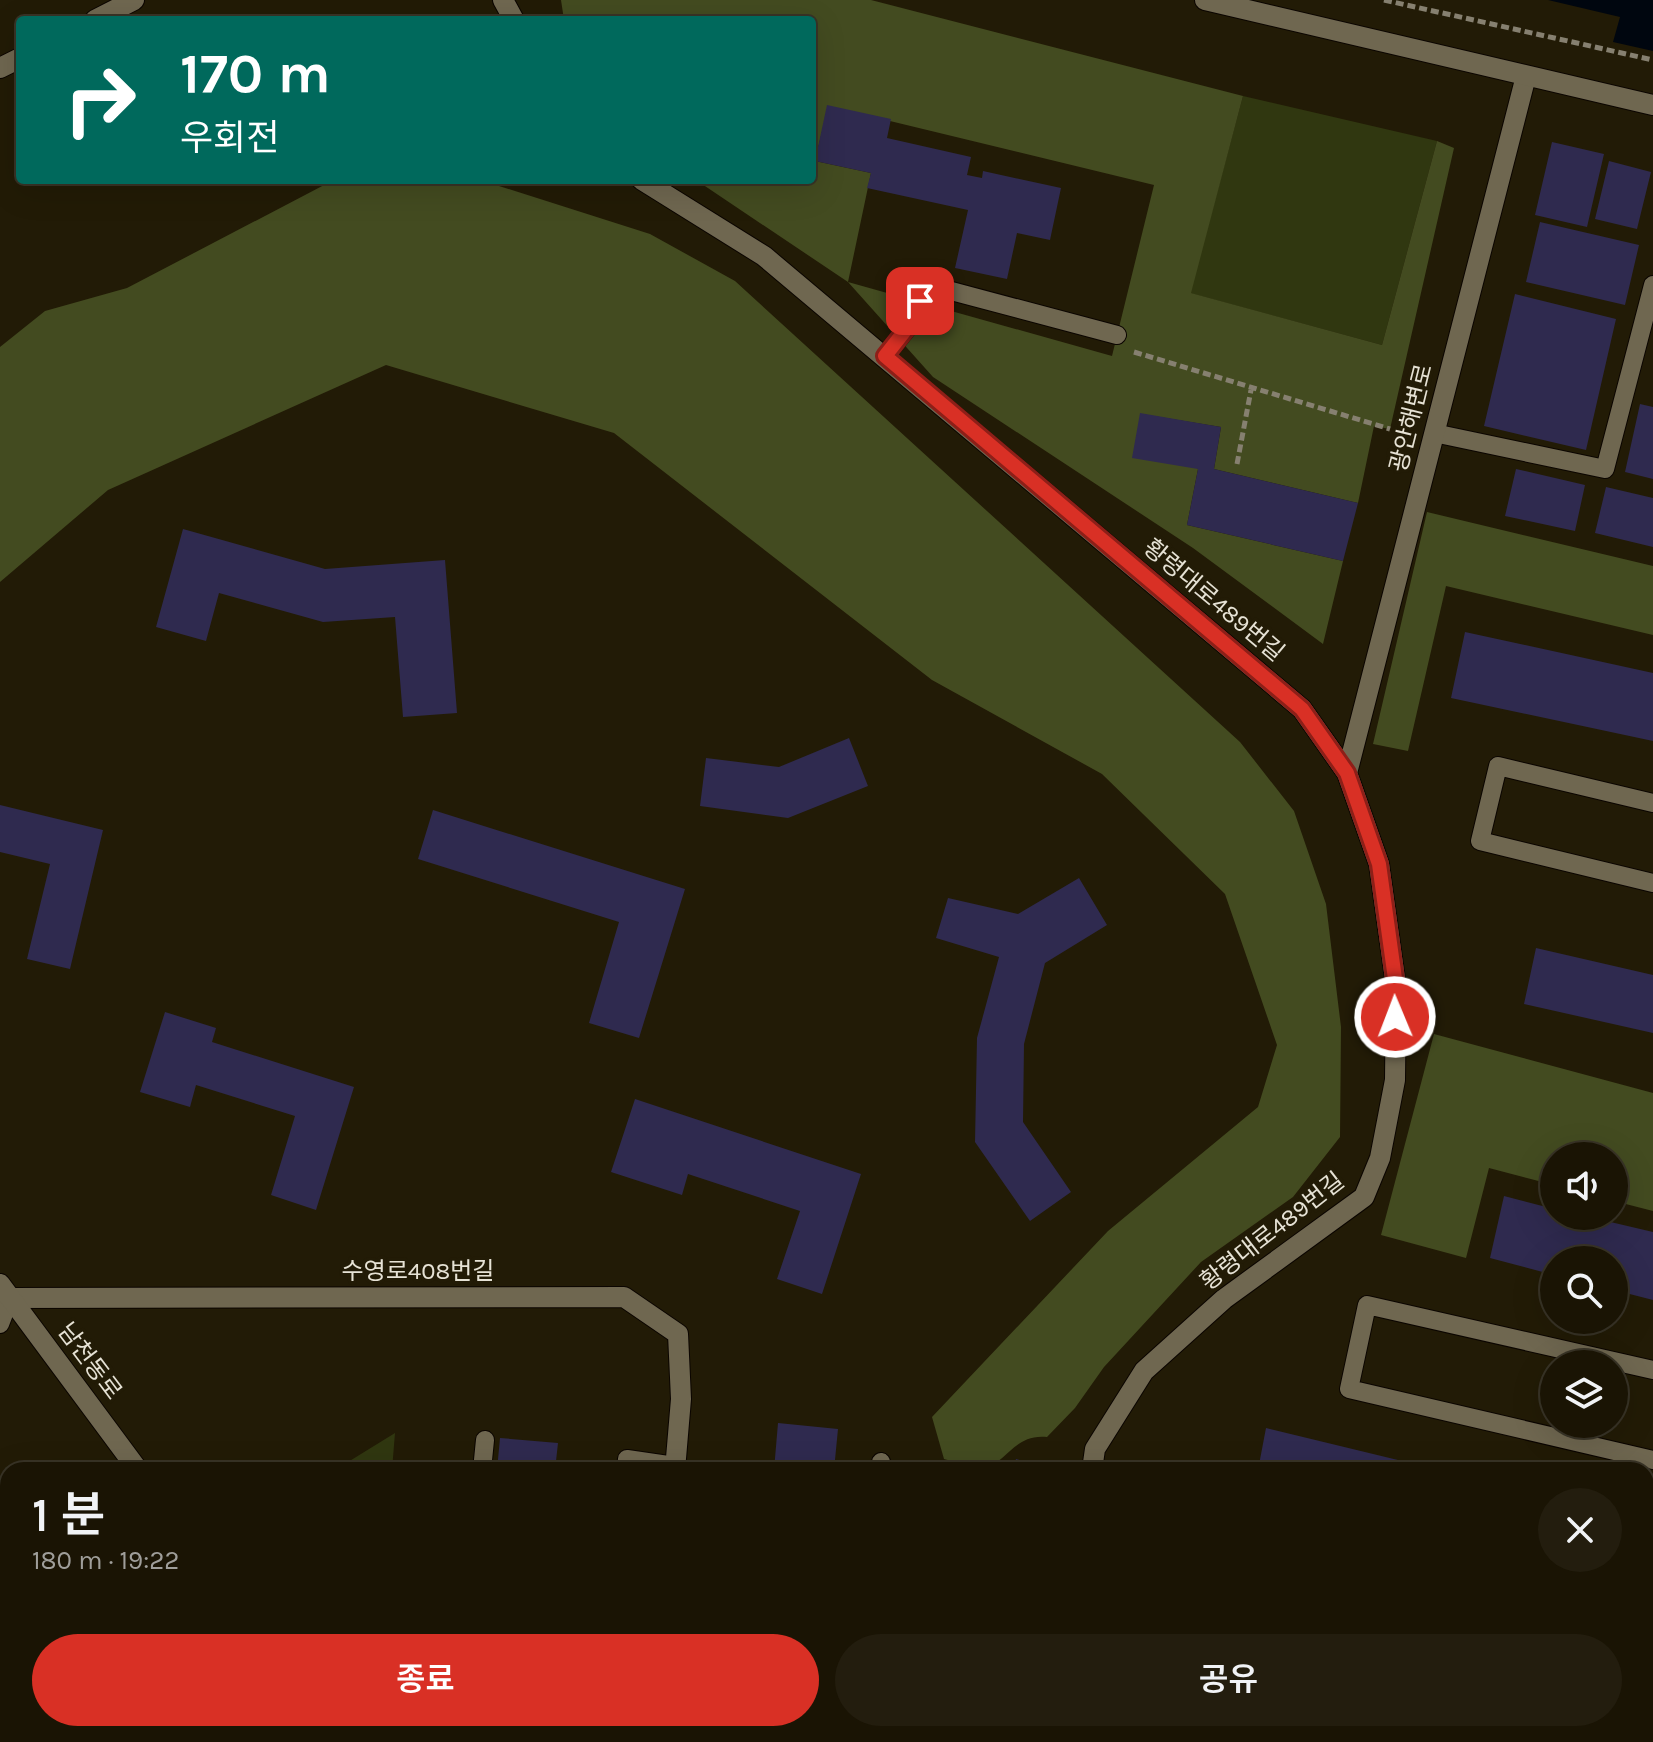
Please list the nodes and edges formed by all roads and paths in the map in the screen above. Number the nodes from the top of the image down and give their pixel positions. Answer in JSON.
{"nodes":[{"id":1,"x":134,"y":0,"type":"edge"},
{"id":2,"x":1205,"y":0,"type":"edge"},
{"id":3,"x":1384,"y":0,"type":"edge"},
{"id":4,"x":103,"y":16,"type":"edge"},
{"id":5,"x":1653,"y":60,"type":"edge"},
{"id":6,"x":1526,"y":76,"type":"junction"},
{"id":7,"x":1653,"y":105,"type":"edge"},
{"id":8,"x":648,"y":184,"type":"edge"},
{"id":9,"x":1653,"y":285,"type":"edge"},
{"id":10,"x":1117,"y":335,"type":"joint"},
{"id":11,"x":885,"y":356,"type":"junction"},
{"id":12,"x":1251,"y":390,"type":"junction"},
{"id":13,"x":1390,"y":429,"type":"dead end"},
{"id":14,"x":1434,"y":433,"type":"junction"},
{"id":15,"x":1237,"y":464,"type":"dead end"},
{"id":16,"x":1347,"y":773,"type":"junction"},
{"id":17,"x":1653,"y":803,"type":"edge"},
{"id":18,"x":1653,"y":883,"type":"edge"},
{"id":19,"x":5,"y":1291,"type":"edge"},
{"id":20,"x":0,"y":1324,"type":"edge"},
{"id":21,"x":1653,"y":1370,"type":"edge"},
{"id":22,"x":485,"y":1440,"type":"dead end"},
{"id":23,"x":1653,"y":1460,"type":"edge"},
{"id":24,"x":132,"y":1462,"type":"edge"},
{"id":25,"x":483,"y":1462,"type":"edge"},
{"id":26,"x":676,"y":1462,"type":"edge"},
{"id":27,"x":1093,"y":1462,"type":"edge"}],
"edges":[{"from":1,"to":4,"type":"street"},
{"from":2,"to":6,"type":"street"},
{"from":3,"to":5,"type":"path"},
{"from":6,"to":7,"type":"street"},
{"from":6,"to":14,"type":"street","name":"광안해변로"},
{"from":8,"to":11,"type":"street","name":"황령대로489번길"},
{"from":9,"to":14,"type":"lane"},
{"from":10,"to":11,"type":"lane"},
{"from":10,"to":12,"type":"path"},
{"from":11,"to":16,"type":"street","name":"황령대로489번길"},
{"from":12,"to":13,"type":"path"},
{"from":12,"to":15,"type":"path"},
{"from":14,"to":16,"type":"street","name":"광안해변로"},
{"from":16,"to":27,"type":"street","name":"황령대로489번길"},
{"from":17,"to":18,"type":"lane"},
{"from":19,"to":20,"type":"lane"},
{"from":19,"to":24,"type":"street","name":"남천동로"},
{"from":19,"to":26,"type":"street","name":"수영로408번길"},
{"from":21,"to":23,"type":"lane"},
{"from":22,"to":25,"type":"lane"}]}
